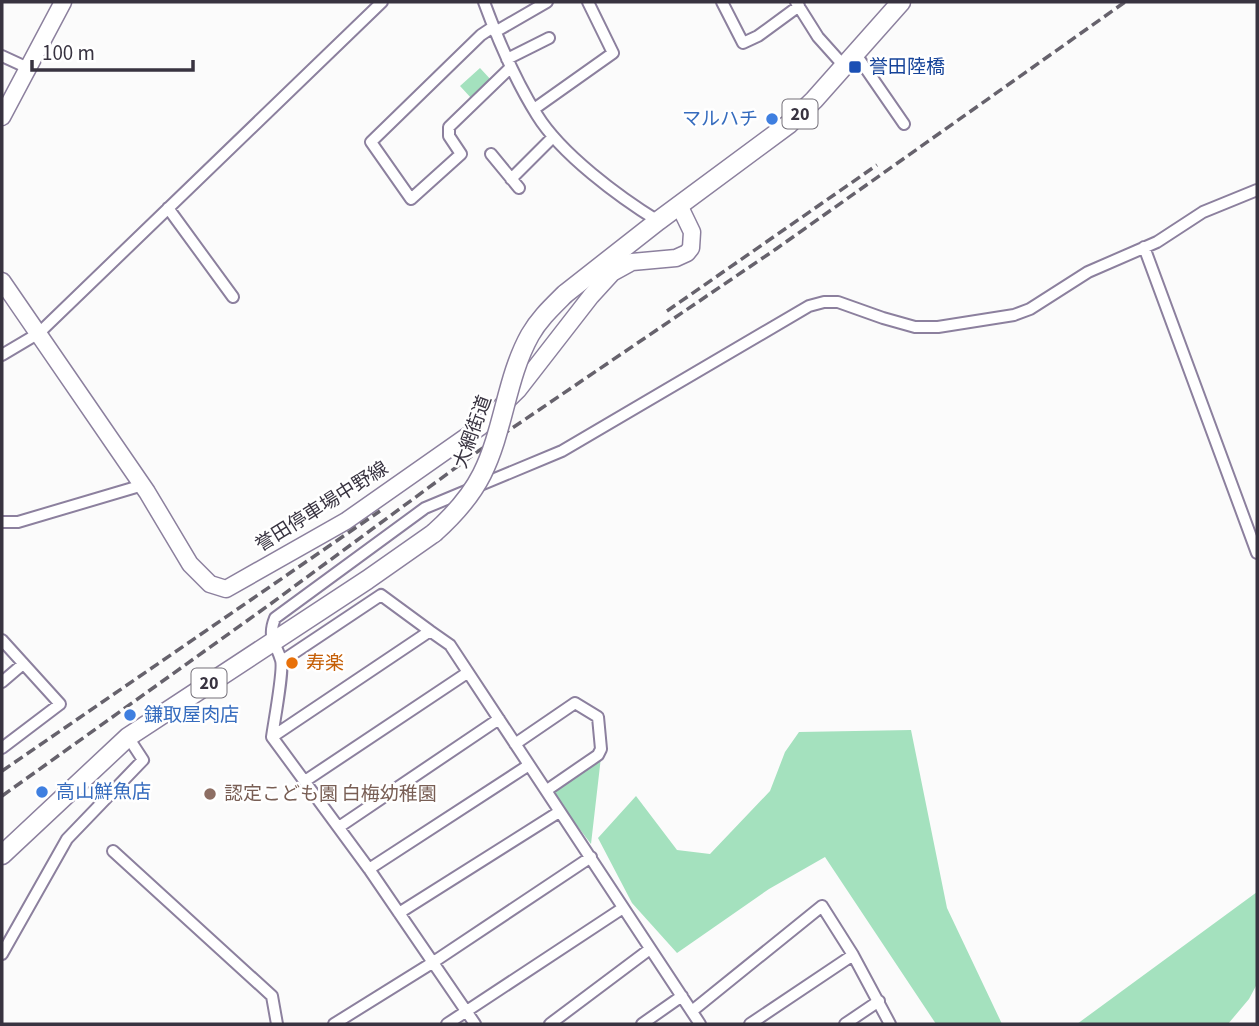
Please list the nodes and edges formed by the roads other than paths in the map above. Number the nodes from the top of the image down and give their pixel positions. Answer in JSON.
{"nodes":[{"id":1,"x":63,"y":2,"type":"edge"},
{"id":2,"x":382,"y":2,"type":"edge"},
{"id":3,"x":485,"y":2,"type":"edge"},
{"id":4,"x":547,"y":2,"type":"edge"},
{"id":5,"x":588,"y":2,"type":"edge"},
{"id":6,"x":722,"y":2,"type":"edge"},
{"id":7,"x":901,"y":2,"type":"edge"},
{"id":8,"x":797,"y":4,"type":"edge"},
{"id":9,"x":494,"y":30,"type":"junction"},
{"id":10,"x":549,"y":38,"type":"dead end"},
{"id":11,"x":2,"y":55,"type":"edge"},
{"id":12,"x":850,"y":60,"type":"junction"},
{"id":13,"x":509,"y":63,"type":"junction"},
{"id":14,"x":28,"y":68,"type":"junction"},
{"id":15,"x":534,"y":109,"type":"junction"},
{"id":16,"x":2,"y":117,"type":"edge"},
{"id":17,"x":904,"y":124,"type":"dead end"},
{"id":18,"x":553,"y":137,"type":"junction"},
{"id":19,"x":491,"y":154,"type":"dead end"},
{"id":20,"x":511,"y":178,"type":"junction"},
{"id":21,"x":519,"y":188,"type":"dead end"},
{"id":22,"x":1257,"y":190,"type":"edge"},
{"id":23,"x":679,"y":205,"type":"junction"},
{"id":24,"x":168,"y":208,"type":"junction"},
{"id":25,"x":659,"y":221,"type":"junction"},
{"id":26,"x":1144,"y":247,"type":"junction"},
{"id":27,"x":2,"y":281,"type":"edge"},
{"id":28,"x":233,"y":297,"type":"dead end"},
{"id":29,"x":39,"y":333,"type":"junction"},
{"id":30,"x":2,"y":355,"type":"edge"},
{"id":31,"x":143,"y":485,"type":"junction"},
{"id":32,"x":2,"y":522,"type":"edge"},
{"id":33,"x":1257,"y":553,"type":"edge"},
{"id":34,"x":430,"y":631,"type":"junction"},
{"id":35,"x":2,"y":640,"type":"edge"},
{"id":36,"x":272,"y":642,"type":"junction"},
{"id":37,"x":282,"y":661,"type":"junction"},
{"id":38,"x":23,"y":664,"type":"junction"},
{"id":39,"x":467,"y":673,"type":"junction"},
{"id":40,"x":2,"y":682,"type":"edge"},
{"id":41,"x":499,"y":719,"type":"junction"},
{"id":42,"x":128,"y":737,"type":"junction"},
{"id":43,"x":272,"y":737,"type":"junction"},
{"id":44,"x":515,"y":744,"type":"junction"},
{"id":45,"x":2,"y":748,"type":"edge"},
{"id":46,"x":529,"y":765,"type":"junction"},
{"id":47,"x":305,"y":781,"type":"junction"},
{"id":48,"x":547,"y":790,"type":"junction"},
{"id":49,"x":559,"y":812,"type":"junction"},
{"id":50,"x":339,"y":827,"type":"junction"},
{"id":51,"x":113,"y":851,"type":"dead end"},
{"id":52,"x":2,"y":855,"type":"edge"},
{"id":53,"x":590,"y":857,"type":"junction"},
{"id":54,"x":369,"y":869,"type":"junction"},
{"id":55,"x":623,"y":908,"type":"junction"},
{"id":56,"x":399,"y":913,"type":"junction"},
{"id":57,"x":650,"y":949,"type":"junction"},
{"id":58,"x":2,"y":954,"type":"edge"},
{"id":59,"x":853,"y":955,"type":"junction"},
{"id":60,"x":432,"y":963,"type":"junction"},
{"id":61,"x":682,"y":996,"type":"junction"},
{"id":62,"x":879,"y":1001,"type":"junction"},
{"id":63,"x":692,"y":1011,"type":"junction"},
{"id":64,"x":466,"y":1012,"type":"junction"},
{"id":65,"x":277,"y":1024,"type":"edge"},
{"id":66,"x":334,"y":1024,"type":"edge"},
{"id":67,"x":447,"y":1024,"type":"edge"},
{"id":68,"x":475,"y":1024,"type":"edge"},
{"id":69,"x":550,"y":1024,"type":"edge"},
{"id":70,"x":642,"y":1024,"type":"edge"},
{"id":71,"x":700,"y":1024,"type":"edge"},
{"id":72,"x":750,"y":1024,"type":"edge"},
{"id":73,"x":845,"y":1024,"type":"edge"},
{"id":74,"x":890,"y":1024,"type":"edge"}],
"edges":[{"from":1,"to":14,"type":"main road"},
{"from":2,"to":24,"type":"street"},
{"from":3,"to":9,"type":"street"},
{"from":4,"to":9,"type":"street"},
{"from":5,"to":15,"type":"street"},
{"from":6,"to":8,"type":"street"},
{"from":7,"to":12,"type":"main road","name":"大網街道","number":"20"},
{"from":8,"to":12,"type":"street"},
{"from":9,"to":13,"type":"street"},
{"from":9,"to":13,"type":"street"},
{"from":10,"to":13,"type":"street"},
{"from":11,"to":14,"type":"street"},
{"from":12,"to":17,"type":"street"},
{"from":12,"to":23,"type":"main road","name":"大網街道","number":"20"},
{"from":13,"to":15,"type":"street"},
{"from":14,"to":16,"type":"main road"},
{"from":15,"to":18,"type":"street"},
{"from":18,"to":20,"type":"street"},
{"from":18,"to":25,"type":"street"},
{"from":19,"to":20,"type":"street"},
{"from":20,"to":21,"type":"street"},
{"from":22,"to":26,"type":"street"},
{"from":23,"to":25,"type":"main road","name":"大網街道","number":"20"},
{"from":23,"to":31,"type":"main road","name":"誉田停車場中野線"},
{"from":24,"to":28,"type":"street"},
{"from":24,"to":29,"type":"street"},
{"from":25,"to":36,"type":"main road","name":"大網街道","number":"20","bridge":true},
{"from":26,"to":33,"type":"street"},
{"from":26,"to":36,"type":"street"},
{"from":27,"to":29,"type":"main road","name":"誉田停車場中野線"},
{"from":29,"to":30,"type":"street"},
{"from":29,"to":31,"type":"main road","name":"誉田停車場中野線"},
{"from":31,"to":32,"type":"street"},
{"from":34,"to":37,"type":"street"},
{"from":34,"to":39,"type":"street"},
{"from":34,"to":43,"type":"street"},
{"from":35,"to":38,"type":"street"},
{"from":36,"to":37,"type":"street"},
{"from":36,"to":42,"type":"main road","name":"大網街道","number":"20"},
{"from":37,"to":43,"type":"street"},
{"from":38,"to":40,"type":"street"},
{"from":38,"to":45,"type":"street"},
{"from":39,"to":41,"type":"street"},
{"from":39,"to":47,"type":"street"},
{"from":41,"to":44,"type":"street"},
{"from":41,"to":50,"type":"street"},
{"from":42,"to":52,"type":"main road","name":"大網街道","number":"20"},
{"from":42,"to":58,"type":"street"},
{"from":43,"to":47,"type":"street"},
{"from":44,"to":46,"type":"street"},
{"from":44,"to":48,"type":"street"},
{"from":46,"to":48,"type":"street"},
{"from":46,"to":54,"type":"street"},
{"from":47,"to":50,"type":"street"},
{"from":48,"to":49,"type":"street"},
{"from":49,"to":53,"type":"street"},
{"from":49,"to":56,"type":"street"},
{"from":50,"to":54,"type":"street"},
{"from":51,"to":65,"type":"street"},
{"from":53,"to":55,"type":"street"},
{"from":53,"to":60,"type":"street"},
{"from":54,"to":56,"type":"street"},
{"from":55,"to":57,"type":"street"},
{"from":55,"to":64,"type":"street"},
{"from":56,"to":60,"type":"street"},
{"from":57,"to":61,"type":"street"},
{"from":57,"to":69,"type":"street"},
{"from":59,"to":62,"type":"street"},
{"from":59,"to":63,"type":"street"},
{"from":59,"to":72,"type":"street"},
{"from":60,"to":64,"type":"street"},
{"from":60,"to":66,"type":"street"},
{"from":61,"to":63,"type":"street"},
{"from":61,"to":70,"type":"street"},
{"from":62,"to":73,"type":"street"},
{"from":62,"to":74,"type":"street"},
{"from":63,"to":71,"type":"street"},
{"from":64,"to":67,"type":"street"},
{"from":64,"to":68,"type":"street"}]}
